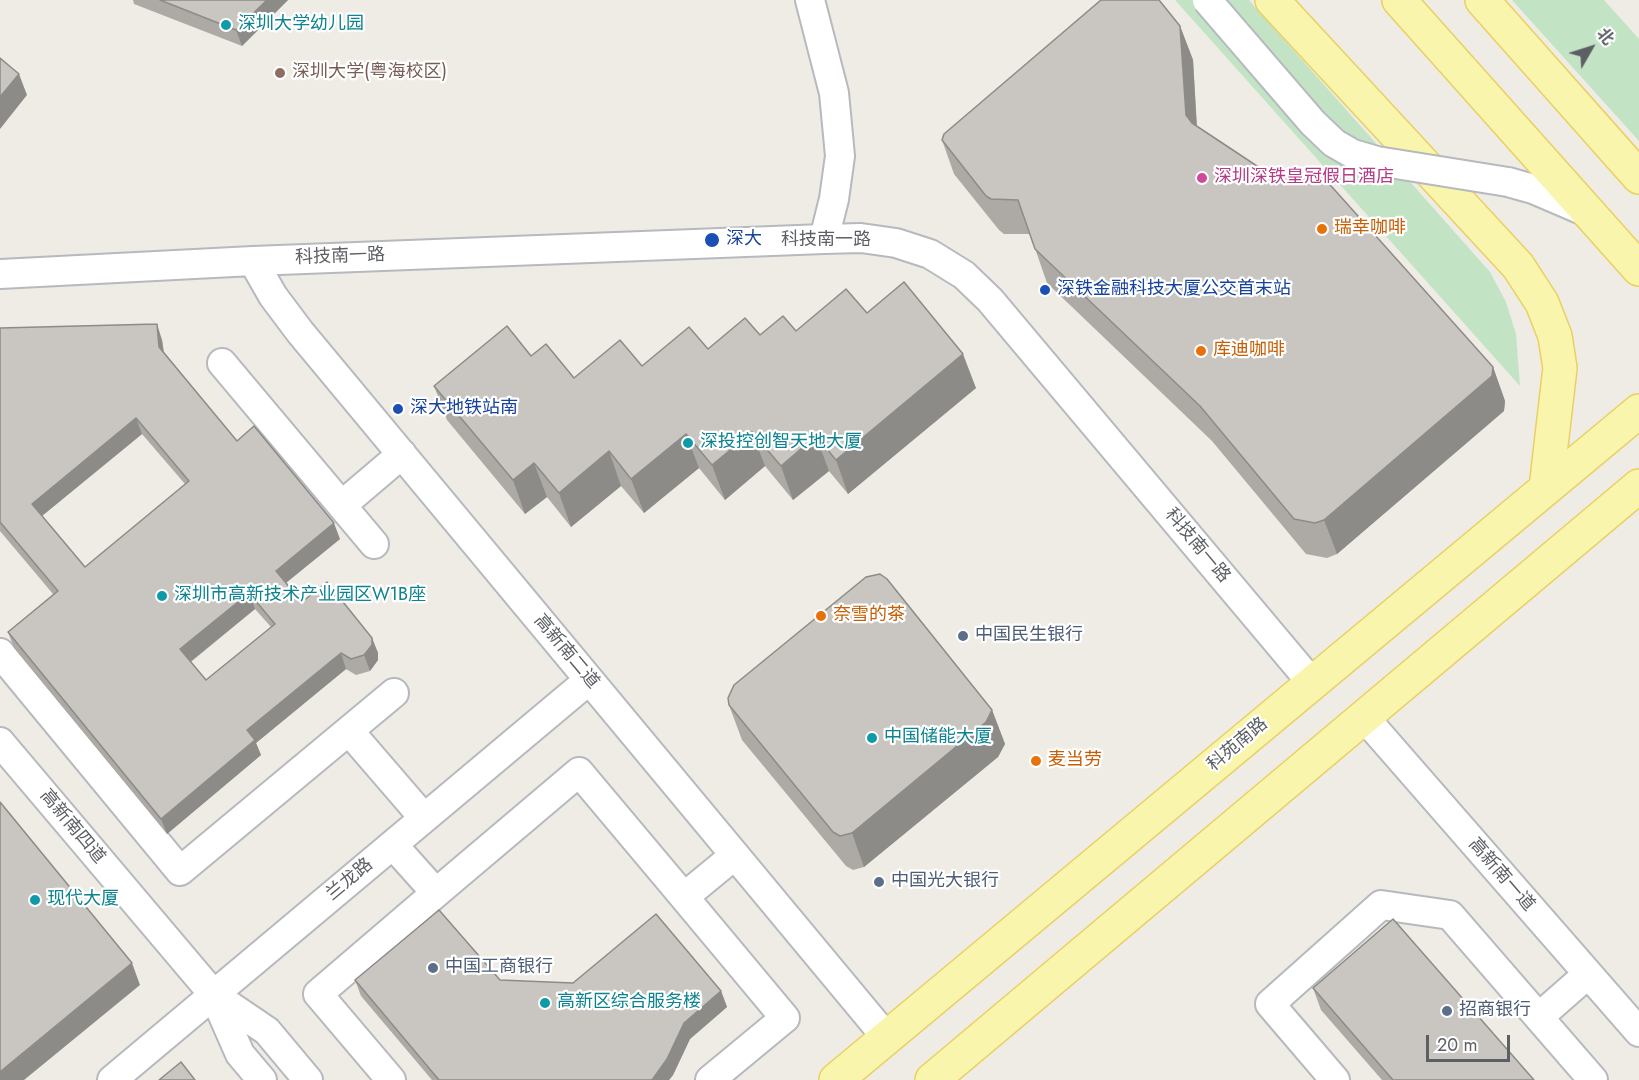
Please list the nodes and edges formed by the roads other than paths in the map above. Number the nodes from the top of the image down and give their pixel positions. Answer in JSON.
{"nodes":[{"id":1,"x":810,"y":0,"type":"edge"},
{"id":2,"x":1206,"y":0,"type":"edge"},
{"id":3,"x":1272,"y":0,"type":"edge"},
{"id":4,"x":1399,"y":0,"type":"edge"},
{"id":5,"x":1482,"y":0,"type":"edge"},
{"id":6,"x":1639,"y":177,"type":"edge"},
{"id":7,"x":1589,"y":213,"type":"junction"},
{"id":8,"x":824,"y":239,"type":"junction"},
{"id":9,"x":253,"y":261,"type":"junction"},
{"id":10,"x":1639,"y":269,"type":"edge"},
{"id":11,"x":0,"y":274,"type":"edge"},
{"id":12,"x":222,"y":363,"type":"dead end"},
{"id":13,"x":1639,"y":411,"type":"edge"},
{"id":14,"x":402,"y":454,"type":"junction"},
{"id":15,"x":1639,"y":486,"type":"edge"},
{"id":16,"x":1546,"y":488,"type":"junction"},
{"id":17,"x":342,"y":506,"type":"junction"},
{"id":18,"x":374,"y":544,"type":"dead end"},
{"id":19,"x":0,"y":652,"type":"edge"},
{"id":20,"x":590,"y":680,"type":"junction"},
{"id":21,"x":1312,"y":683,"type":"junction"},
{"id":22,"x":394,"y":693,"type":"dead end"},
{"id":23,"x":1364,"y":717,"type":"junction"},
{"id":24,"x":349,"y":731,"type":"junction"},
{"id":25,"x":0,"y":742,"type":"edge"},
{"id":26,"x":424,"y":818,"type":"junction"},
{"id":27,"x":393,"y":845,"type":"junction"},
{"id":28,"x":735,"y":855,"type":"junction"},
{"id":29,"x":436,"y":893,"type":"junction"},
{"id":30,"x":684,"y":897,"type":"junction"},
{"id":31,"x":1588,"y":974,"type":"junction"},
{"id":32,"x":214,"y":995,"type":"junction"},
{"id":33,"x":1539,"y":1017,"type":"junction"},
{"id":34,"x":1639,"y":1032,"type":"edge"},
{"id":35,"x":887,"y":1038,"type":"junction"},
{"id":36,"x":112,"y":1080,"type":"edge"},
{"id":37,"x":262,"y":1080,"type":"edge"},
{"id":38,"x":308,"y":1080,"type":"edge"},
{"id":39,"x":391,"y":1080,"type":"edge"},
{"id":40,"x":710,"y":1080,"type":"edge"},
{"id":41,"x":836,"y":1080,"type":"edge"},
{"id":42,"x":932,"y":1080,"type":"edge"},
{"id":43,"x":1335,"y":1080,"type":"edge"},
{"id":44,"x":1593,"y":1080,"type":"edge"}],
"edges":[{"from":1,"to":8,"type":"street"},
{"from":2,"to":7,"type":"street","bridge":true},
{"from":3,"to":16,"type":"main road"},
{"from":4,"to":7,"type":"main road"},
{"from":5,"to":6,"type":"main road"},
{"from":7,"to":10,"type":"main road"},
{"from":8,"to":9,"type":"street","name":"科技南一路"},
{"from":8,"to":21,"type":"street","name":"科技南一路"},
{"from":9,"to":11,"type":"street","name":"科技南一路"},
{"from":9,"to":14,"type":"street","name":"高新南二道"},
{"from":12,"to":17,"type":"street"},
{"from":13,"to":16,"type":"main road","name":"科苑南路"},
{"from":14,"to":17,"type":"street"},
{"from":14,"to":20,"type":"street","name":"高新南二道"},
{"from":15,"to":23,"type":"main road"},
{"from":16,"to":21,"type":"main road","name":"科苑南路"},
{"from":17,"to":18,"type":"street"},
{"from":19,"to":24,"type":"street"},
{"from":20,"to":26,"type":"street","name":"兰龙路"},
{"from":20,"to":28,"type":"street","name":"高新南二道"},
{"from":21,"to":35,"type":"main road","name":"科苑南路"},
{"from":22,"to":24,"type":"street"},
{"from":23,"to":31,"type":"street","name":"高新南一道"},
{"from":23,"to":42,"type":"main road"},
{"from":24,"to":26,"type":"street"},
{"from":25,"to":32,"type":"street","name":"高新南四道"},
{"from":26,"to":27,"type":"street","name":"兰龙路"},
{"from":27,"to":29,"type":"street"},
{"from":27,"to":32,"type":"street","name":"兰龙路"},
{"from":28,"to":30,"type":"street"},
{"from":28,"to":35,"type":"street","name":"高新南二道"},
{"from":29,"to":30,"type":"street"},
{"from":29,"to":39,"type":"street"},
{"from":30,"to":40,"type":"street"},
{"from":31,"to":33,"type":"street"},
{"from":31,"to":34,"type":"street","name":"高新南一道"},
{"from":32,"to":36,"type":"street","name":"兰龙路"},
{"from":32,"to":37,"type":"street","name":"高新南四道"},
{"from":32,"to":38,"type":"street","name":"高新南四道"},
{"from":33,"to":43,"type":"street"},
{"from":33,"to":44,"type":"street"},
{"from":35,"to":41,"type":"main road","name":"科苑南路"}]}
